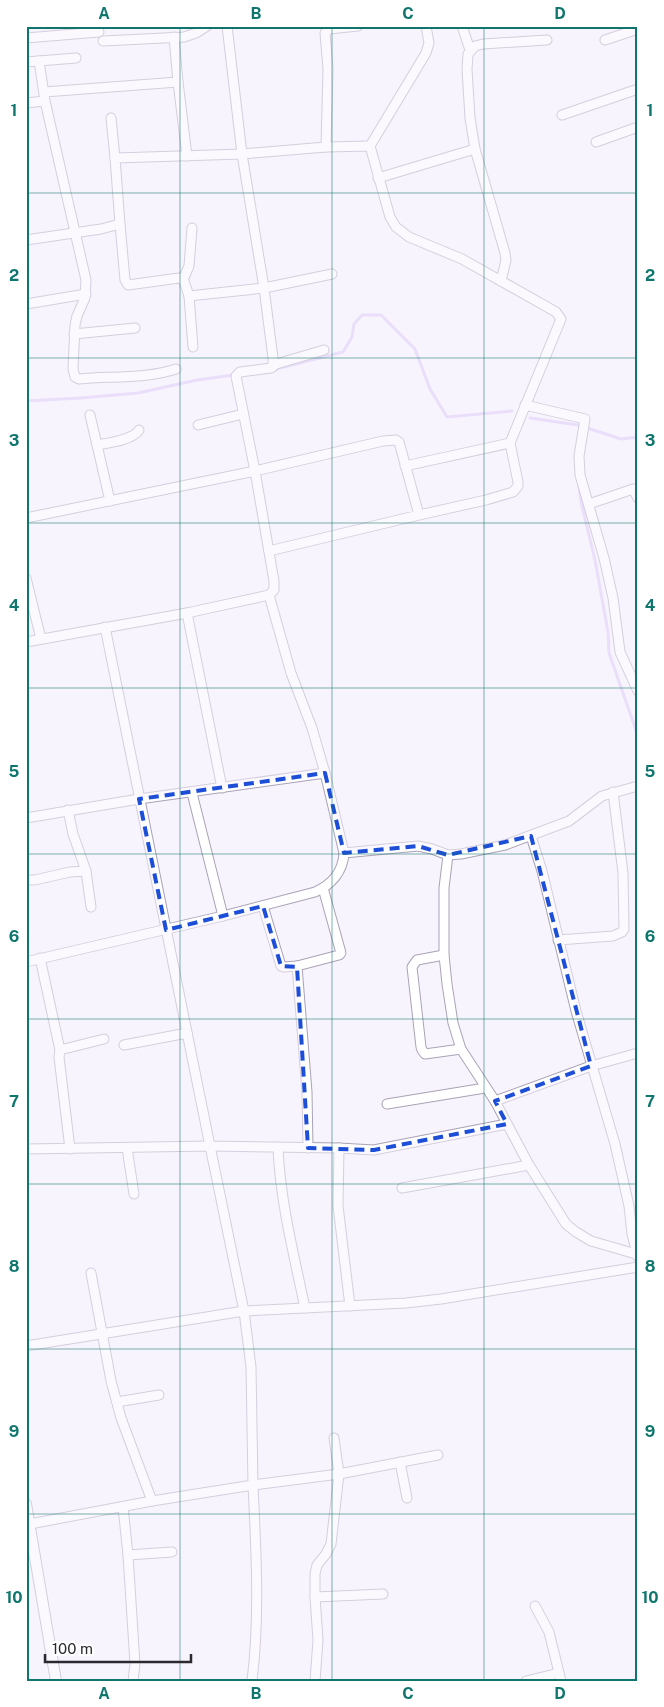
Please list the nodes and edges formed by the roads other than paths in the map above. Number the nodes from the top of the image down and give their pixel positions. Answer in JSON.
{"nodes":[{"id":1,"x":207,"y":26,"type":"edge"},
{"id":2,"x":227,"y":26,"type":"edge"},
{"id":3,"x":358,"y":26,"type":"edge"},
{"id":4,"x":426,"y":26,"type":"edge"},
{"id":5,"x":462,"y":26,"type":"edge"},
{"id":6,"x":638,"y":29,"type":"edge"},
{"id":7,"x":99,"y":32,"type":"dead end"},
{"id":8,"x":174,"y":37,"type":"junction"},
{"id":9,"x":26,"y":38,"type":"edge"},
{"id":10,"x":547,"y":40,"type":"dead end"},
{"id":11,"x":604,"y":40,"type":"dead end"},
{"id":12,"x":103,"y":42,"type":"dead end"},
{"id":13,"x":470,"y":50,"type":"junction"},
{"id":14,"x":76,"y":58,"type":"dead end"},
{"id":15,"x":39,"y":61,"type":"junction"},
{"id":16,"x":26,"y":62,"type":"edge"},
{"id":17,"x":178,"y":82,"type":"junction"},
{"id":18,"x":638,"y":89,"type":"edge"},
{"id":19,"x":44,"y":97,"type":"junction"},
{"id":20,"x":26,"y":103,"type":"edge"},
{"id":21,"x":562,"y":115,"type":"dead end"},
{"id":22,"x":111,"y":118,"type":"dead end"},
{"id":23,"x":638,"y":127,"type":"edge"},
{"id":24,"x":596,"y":142,"type":"dead end"},
{"id":25,"x":370,"y":146,"type":"junction"},
{"id":26,"x":329,"y":147,"type":"junction"},
{"id":27,"x":474,"y":149,"type":"junction"},
{"id":28,"x":242,"y":154,"type":"junction"},
{"id":29,"x":187,"y":156,"type":"junction"},
{"id":30,"x":115,"y":158,"type":"junction"},
{"id":31,"x":378,"y":178,"type":"junction"},
{"id":32,"x":120,"y":224,"type":"junction"},
{"id":33,"x":192,"y":228,"type":"dead end"},
{"id":34,"x":75,"y":232,"type":"junction"},
{"id":35,"x":26,"y":240,"type":"edge"},
{"id":36,"x":332,"y":274,"type":"dead end"},
{"id":37,"x":183,"y":280,"type":"junction"},
{"id":38,"x":501,"y":282,"type":"junction"},
{"id":39,"x":264,"y":288,"type":"junction"},
{"id":40,"x":86,"y":294,"type":"junction"},
{"id":41,"x":189,"y":296,"type":"junction"},
{"id":42,"x":26,"y":304,"type":"edge"},
{"id":43,"x":135,"y":328,"type":"dead end"},
{"id":44,"x":74,"y":334,"type":"junction"},
{"id":45,"x":193,"y":347,"type":"dead end"},
{"id":46,"x":324,"y":350,"type":"dead end"},
{"id":47,"x":273,"y":365,"type":"junction"},
{"id":48,"x":176,"y":369,"type":"dead end"},
{"id":49,"x":525,"y":405,"type":"junction"},
{"id":50,"x":243,"y":414,"type":"junction"},
{"id":51,"x":90,"y":415,"type":"dead end"},
{"id":52,"x":198,"y":425,"type":"dead end"},
{"id":53,"x":139,"y":430,"type":"dead end"},
{"id":54,"x":510,"y":443,"type":"junction"},
{"id":55,"x":97,"y":445,"type":"junction"},
{"id":56,"x":405,"y":466,"type":"junction"},
{"id":57,"x":255,"y":471,"type":"junction"},
{"id":58,"x":638,"y":498,"type":"edge"},
{"id":59,"x":110,"y":501,"type":"junction"},
{"id":60,"x":589,"y":504,"type":"junction"},
{"id":61,"x":418,"y":515,"type":"junction"},
{"id":62,"x":26,"y":518,"type":"edge"},
{"id":63,"x":269,"y":551,"type":"junction"},
{"id":64,"x":26,"y":578,"type":"edge"},
{"id":65,"x":269,"y":595,"type":"junction"},
{"id":66,"x":186,"y":613,"type":"junction"},
{"id":67,"x":105,"y":627,"type":"junction"},
{"id":68,"x":41,"y":639,"type":"junction"},
{"id":69,"x":26,"y":642,"type":"edge"},
{"id":70,"x":638,"y":691,"type":"edge"},
{"id":71,"x":325,"y":773,"type":"junction"},
{"id":72,"x":638,"y":786,"type":"edge"},
{"id":73,"x":222,"y":788,"type":"junction"},
{"id":74,"x":613,"y":792,"type":"junction"},
{"id":75,"x":192,"y":793,"type":"junction"},
{"id":76,"x":139,"y":800,"type":"junction"},
{"id":77,"x":68,"y":810,"type":"junction"},
{"id":78,"x":26,"y":818,"type":"edge"},
{"id":79,"x":530,"y":836,"type":"junction"},
{"id":80,"x":344,"y":853,"type":"junction"},
{"id":81,"x":448,"y":855,"type":"junction"},
{"id":82,"x":86,"y":871,"type":"junction"},
{"id":83,"x":26,"y":880,"type":"edge"},
{"id":84,"x":324,"y":888,"type":"junction"},
{"id":85,"x":263,"y":906,"type":"junction"},
{"id":86,"x":92,"y":907,"type":"dead end"},
{"id":87,"x":223,"y":916,"type":"junction"},
{"id":88,"x":166,"y":930,"type":"junction"},
{"id":89,"x":558,"y":940,"type":"junction"},
{"id":90,"x":444,"y":955,"type":"junction"},
{"id":91,"x":40,"y":958,"type":"junction"},
{"id":92,"x":26,"y":962,"type":"edge"},
{"id":93,"x":297,"y":966,"type":"junction"},
{"id":94,"x":187,"y":1033,"type":"junction"},
{"id":95,"x":104,"y":1039,"type":"dead end"},
{"id":96,"x":124,"y":1045,"type":"dead end"},
{"id":97,"x":461,"y":1049,"type":"junction"},
{"id":98,"x":60,"y":1050,"type":"junction"},
{"id":99,"x":638,"y":1053,"type":"edge"},
{"id":100,"x":591,"y":1066,"type":"junction"},
{"id":101,"x":485,"y":1088,"type":"junction"},
{"id":102,"x":495,"y":1102,"type":"junction"},
{"id":103,"x":387,"y":1104,"type":"dead end"},
{"id":104,"x":507,"y":1124,"type":"junction"},
{"id":105,"x":210,"y":1146,"type":"junction"},
{"id":106,"x":278,"y":1147,"type":"junction"},
{"id":107,"x":127,"y":1148,"type":"junction"},
{"id":108,"x":308,"y":1148,"type":"junction"},
{"id":109,"x":340,"y":1148,"type":"junction"},
{"id":110,"x":70,"y":1149,"type":"junction"},
{"id":111,"x":26,"y":1150,"type":"edge"},
{"id":112,"x":529,"y":1165,"type":"junction"},
{"id":113,"x":402,"y":1188,"type":"dead end"},
{"id":114,"x":134,"y":1194,"type":"dead end"},
{"id":115,"x":635,"y":1226,"type":"edge"},
{"id":116,"x":637,"y":1256,"type":"edge"},
{"id":117,"x":638,"y":1267,"type":"edge"},
{"id":118,"x":91,"y":1273,"type":"dead end"},
{"id":119,"x":350,"y":1306,"type":"junction"},
{"id":120,"x":305,"y":1308,"type":"junction"},
{"id":121,"x":244,"y":1311,"type":"junction"},
{"id":122,"x":103,"y":1334,"type":"junction"},
{"id":123,"x":26,"y":1346,"type":"edge"},
{"id":124,"x":160,"y":1395,"type":"dead end"},
{"id":125,"x":117,"y":1402,"type":"junction"},
{"id":126,"x":334,"y":1438,"type":"dead end"},
{"id":127,"x":438,"y":1455,"type":"dead end"},
{"id":128,"x":400,"y":1462,"type":"junction"},
{"id":129,"x":339,"y":1474,"type":"junction"},
{"id":130,"x":253,"y":1485,"type":"junction"},
{"id":131,"x":407,"y":1498,"type":"dead end"},
{"id":132,"x":152,"y":1501,"type":"junction"},
{"id":133,"x":26,"y":1504,"type":"edge"},
{"id":134,"x":123,"y":1507,"type":"junction"},
{"id":135,"x":30,"y":1524,"type":"junction"},
{"id":136,"x":172,"y":1552,"type":"dead end"},
{"id":137,"x":128,"y":1555,"type":"junction"},
{"id":138,"x":31,"y":1559,"type":"edge"},
{"id":139,"x":383,"y":1594,"type":"dead end"},
{"id":140,"x":315,"y":1597,"type":"junction"},
{"id":141,"x":535,"y":1606,"type":"dead end"},
{"id":142,"x":560,"y":1677,"type":"edge"},
{"id":143,"x":56,"y":1681,"type":"edge"},
{"id":144,"x":133,"y":1681,"type":"edge"},
{"id":145,"x":252,"y":1681,"type":"edge"},
{"id":146,"x":315,"y":1681,"type":"edge"},
{"id":147,"x":526,"y":1681,"type":"edge"}],
"edges":[{"from":1,"to":8,"type":"street"},
{"from":2,"to":28,"type":"street"},
{"from":3,"to":26,"type":"street"},
{"from":4,"to":25,"type":"street"},
{"from":5,"to":13,"type":"street"},
{"from":6,"to":11,"type":"street"},
{"from":7,"to":9,"type":"street"},
{"from":8,"to":12,"type":"street"},
{"from":8,"to":17,"type":"street"},
{"from":10,"to":13,"type":"street"},
{"from":13,"to":27,"type":"street"},
{"from":14,"to":15,"type":"street"},
{"from":15,"to":16,"type":"street"},
{"from":15,"to":19,"type":"street"},
{"from":17,"to":19,"type":"street"},
{"from":17,"to":29,"type":"street"},
{"from":18,"to":21,"type":"street"},
{"from":19,"to":20,"type":"street"},
{"from":19,"to":34,"type":"street"},
{"from":22,"to":30,"type":"street"},
{"from":23,"to":24,"type":"street"},
{"from":25,"to":26,"type":"street"},
{"from":25,"to":31,"type":"street"},
{"from":26,"to":28,"type":"street"},
{"from":27,"to":31,"type":"street"},
{"from":27,"to":38,"type":"street"},
{"from":28,"to":29,"type":"street"},
{"from":28,"to":39,"type":"street"},
{"from":29,"to":30,"type":"street"},
{"from":30,"to":32,"type":"street"},
{"from":31,"to":38,"type":"street"},
{"from":32,"to":34,"type":"street"},
{"from":32,"to":37,"type":"street"},
{"from":33,"to":37,"type":"street"},
{"from":34,"to":35,"type":"street"},
{"from":34,"to":40,"type":"street"},
{"from":36,"to":39,"type":"street"},
{"from":37,"to":41,"type":"street"},
{"from":38,"to":49,"type":"street"},
{"from":39,"to":41,"type":"street"},
{"from":39,"to":47,"type":"street"},
{"from":40,"to":42,"type":"street"},
{"from":40,"to":44,"type":"street"},
{"from":41,"to":45,"type":"street"},
{"from":43,"to":44,"type":"street"},
{"from":44,"to":48,"type":"street"},
{"from":46,"to":47,"type":"street"},
{"from":47,"to":50,"type":"street"},
{"from":49,"to":54,"type":"street"},
{"from":49,"to":60,"type":"street"},
{"from":50,"to":52,"type":"street"},
{"from":50,"to":57,"type":"street"},
{"from":51,"to":55,"type":"street"},
{"from":53,"to":55,"type":"street"},
{"from":54,"to":56,"type":"street"},
{"from":54,"to":61,"type":"street"},
{"from":55,"to":59,"type":"street"},
{"from":56,"to":57,"type":"street"},
{"from":56,"to":61,"type":"street"},
{"from":57,"to":59,"type":"street"},
{"from":57,"to":63,"type":"street"},
{"from":58,"to":60,"type":"street"},
{"from":59,"to":62,"type":"street"},
{"from":60,"to":70,"type":"street"},
{"from":61,"to":63,"type":"street"},
{"from":63,"to":65,"type":"street"},
{"from":64,"to":68,"type":"street"},
{"from":65,"to":66,"type":"street"},
{"from":65,"to":71,"type":"street"},
{"from":66,"to":67,"type":"street"},
{"from":66,"to":73,"type":"street"},
{"from":67,"to":68,"type":"street"},
{"from":67,"to":76,"type":"street"},
{"from":68,"to":69,"type":"street"},
{"from":71,"to":73,"type":"street"},
{"from":71,"to":80,"type":"street"},
{"from":72,"to":74,"type":"street"},
{"from":73,"to":75,"type":"street"},
{"from":74,"to":79,"type":"street"},
{"from":74,"to":89,"type":"street"},
{"from":75,"to":76,"type":"street"},
{"from":75,"to":87,"type":"street"},
{"from":76,"to":77,"type":"street"},
{"from":76,"to":88,"type":"street"},
{"from":77,"to":78,"type":"street"},
{"from":77,"to":82,"type":"street"},
{"from":79,"to":81,"type":"street"},
{"from":79,"to":89,"type":"street"},
{"from":80,"to":81,"type":"street"},
{"from":80,"to":84,"type":"street"},
{"from":81,"to":90,"type":"street"},
{"from":82,"to":83,"type":"street"},
{"from":82,"to":86,"type":"street"},
{"from":84,"to":85,"type":"street"},
{"from":84,"to":93,"type":"street"},
{"from":85,"to":87,"type":"street"},
{"from":85,"to":93,"type":"street"},
{"from":87,"to":88,"type":"street"},
{"from":88,"to":91,"type":"street"},
{"from":88,"to":94,"type":"street"},
{"from":89,"to":100,"type":"street"},
{"from":90,"to":97,"type":"street"},
{"from":90,"to":97,"type":"street"},
{"from":91,"to":92,"type":"street"},
{"from":91,"to":98,"type":"street"},
{"from":93,"to":108,"type":"street"},
{"from":94,"to":96,"type":"street"},
{"from":94,"to":105,"type":"street"},
{"from":95,"to":98,"type":"street"},
{"from":97,"to":101,"type":"street"},
{"from":98,"to":110,"type":"street"},
{"from":99,"to":100,"type":"street"},
{"from":100,"to":102,"type":"street"},
{"from":100,"to":115,"type":"street"},
{"from":101,"to":102,"type":"street"},
{"from":101,"to":103,"type":"street"},
{"from":102,"to":104,"type":"street"},
{"from":104,"to":109,"type":"street"},
{"from":104,"to":112,"type":"street"},
{"from":105,"to":106,"type":"street"},
{"from":105,"to":107,"type":"street"},
{"from":105,"to":121,"type":"street"},
{"from":106,"to":108,"type":"street"},
{"from":106,"to":120,"type":"street"},
{"from":107,"to":110,"type":"street"},
{"from":107,"to":114,"type":"street"},
{"from":108,"to":109,"type":"street"},
{"from":109,"to":119,"type":"street"},
{"from":110,"to":111,"type":"street"},
{"from":112,"to":113,"type":"street"},
{"from":112,"to":116,"type":"street"},
{"from":115,"to":116,"type":"street"},
{"from":117,"to":119,"type":"street"},
{"from":118,"to":122,"type":"street"},
{"from":119,"to":120,"type":"street"},
{"from":120,"to":121,"type":"street"},
{"from":121,"to":122,"type":"street"},
{"from":121,"to":130,"type":"street"},
{"from":122,"to":123,"type":"street"},
{"from":122,"to":125,"type":"street"},
{"from":124,"to":125,"type":"street"},
{"from":125,"to":132,"type":"street"},
{"from":126,"to":129,"type":"street"},
{"from":127,"to":128,"type":"street"},
{"from":128,"to":129,"type":"street"},
{"from":128,"to":131,"type":"street"},
{"from":129,"to":130,"type":"street"},
{"from":129,"to":140,"type":"street"},
{"from":130,"to":132,"type":"street"},
{"from":130,"to":145,"type":"street"},
{"from":132,"to":134,"type":"street"},
{"from":133,"to":135,"type":"street"},
{"from":134,"to":135,"type":"street"},
{"from":134,"to":137,"type":"street"},
{"from":135,"to":138,"type":"street"},
{"from":136,"to":137,"type":"street"},
{"from":137,"to":144,"type":"street"},
{"from":138,"to":143,"type":"street"},
{"from":139,"to":140,"type":"street"},
{"from":140,"to":146,"type":"street"},
{"from":141,"to":142,"type":"street"},
{"from":142,"to":147,"type":"street"}]}
